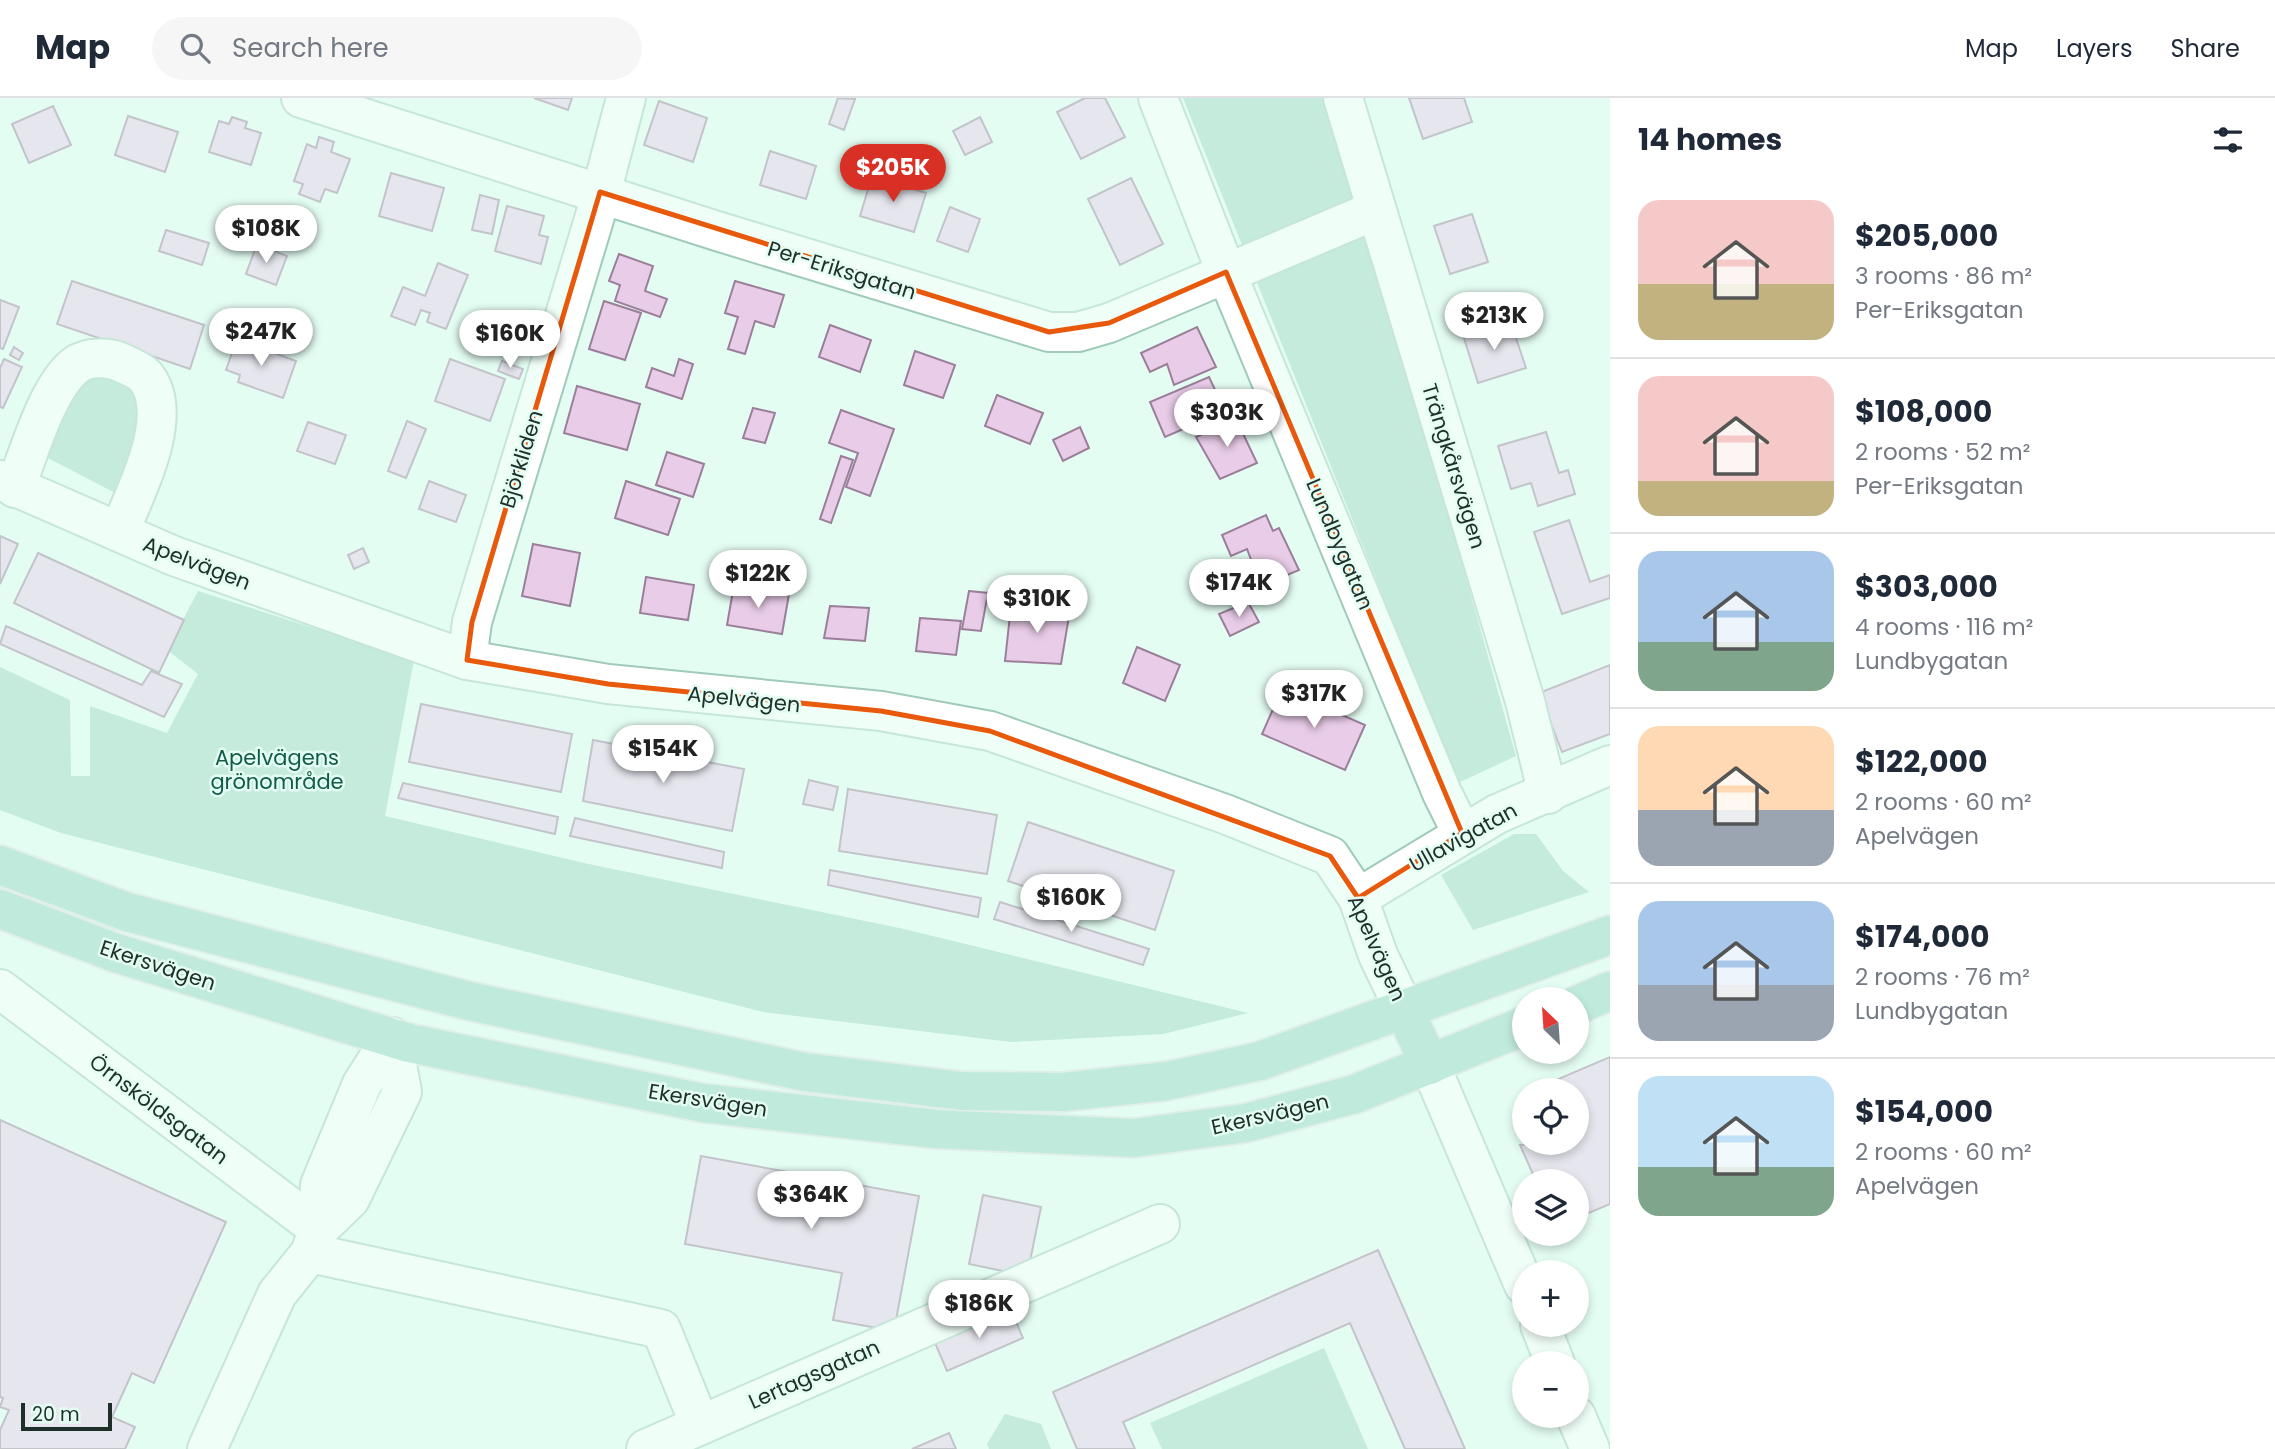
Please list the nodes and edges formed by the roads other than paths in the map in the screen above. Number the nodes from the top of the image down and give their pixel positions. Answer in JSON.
{"nodes":[{"id":1,"x":300,"y":98,"type":"edge"},
{"id":2,"x":626,"y":98,"type":"edge"},
{"id":3,"x":1158,"y":98,"type":"edge"},
{"id":4,"x":1343,"y":98,"type":"edge"},
{"id":5,"x":600,"y":192,"type":"junction"},
{"id":6,"x":1377,"y":210,"type":"junction"},
{"id":7,"x":1226,"y":272,"type":"junction"},
{"id":8,"x":8,"y":484,"type":"edge"},
{"id":9,"x":119,"y":532,"type":"junction"},
{"id":10,"x":467,"y":660,"type":"junction"},
{"id":11,"x":1610,"y":765,"type":"edge"},
{"id":12,"x":1548,"y":794,"type":"junction"},
{"id":13,"x":1462,"y":833,"type":"junction"},
{"id":14,"x":0,"y":865,"type":"edge"},
{"id":15,"x":1358,"y":898,"type":"junction"},
{"id":16,"x":11,"y":914,"type":"edge"},
{"id":17,"x":1610,"y":935,"type":"edge"},
{"id":18,"x":410,"y":987,"type":"junction"},
{"id":19,"x":0,"y":989,"type":"edge"},
{"id":20,"x":1610,"y":991,"type":"edge"},
{"id":21,"x":1589,"y":1000,"type":"edge"},
{"id":22,"x":1404,"y":1009,"type":"junction"},
{"id":23,"x":1512,"y":1031,"type":"edge"},
{"id":24,"x":392,"y":1037,"type":"junction"},
{"id":25,"x":1430,"y":1065,"type":"junction"},
{"id":26,"x":1160,"y":1224,"type":"dead end"},
{"id":27,"x":314,"y":1241,"type":"junction"},
{"id":28,"x":1513,"y":1260,"type":"edge"},
{"id":29,"x":700,"y":1425,"type":"junction"},
{"id":30,"x":1581,"y":1428,"type":"edge"},
{"id":31,"x":207,"y":1449,"type":"edge"},
{"id":32,"x":646,"y":1449,"type":"edge"},
{"id":33,"x":1590,"y":1449,"type":"edge"}],
"edges":[{"from":1,"to":5,"type":"street","name":"Per-Eriksgatan"},
{"from":2,"to":5,"type":"street","name":"Björkliden"},
{"from":3,"to":7,"type":"street","name":"Lundbygatan"},
{"from":4,"to":6,"type":"street","name":"Trängkårsvägen"},
{"from":5,"to":7,"type":"street","name":"Per-Eriksgatan"},
{"from":5,"to":10,"type":"street","name":"Björkliden"},
{"from":6,"to":7,"type":"street","name":"Per-Eriksgatan"},
{"from":6,"to":12,"type":"street","name":"Trängkårsvägen"},
{"from":7,"to":13,"type":"street","name":"Lundbygatan"},
{"from":8,"to":9,"type":"street","name":"Apelvägen"},
{"from":8,"to":9,"type":"street"},
{"from":9,"to":10,"type":"street","name":"Apelvägen"},
{"from":10,"to":15,"type":"street","name":"Apelvägen"},
{"from":11,"to":12,"type":"street","name":"Ullavigatan"},
{"from":12,"to":13,"type":"street","name":"Ullavigatan"},
{"from":13,"to":15,"type":"street","name":"Ullavigatan"},
{"from":14,"to":18,"type":"main road","name":"Ekersvägen"},
{"from":15,"to":22,"type":"street","name":"Apelvägen"},
{"from":16,"to":24,"type":"main road","name":"Ekersvägen"},
{"from":17,"to":22,"type":"main road","name":"Ekersvägen"},
{"from":18,"to":22,"type":"main road","name":"Ekersvägen"},
{"from":18,"to":24,"type":"main road"},
{"from":19,"to":27,"type":"street","name":"Örnsköldsgatan"},
{"from":20,"to":21,"type":"main road"},
{"from":22,"to":25,"type":"main road"},
{"from":23,"to":25,"type":"main road","name":"Ekersvägen"},
{"from":24,"to":25,"type":"main road","name":"Ekersvägen"},
{"from":24,"to":27,"type":"street"},
{"from":25,"to":28,"type":"street"},
{"from":26,"to":29,"type":"street","name":"Lertagsgatan"},
{"from":27,"to":29,"type":"street"},
{"from":27,"to":31,"type":"street"},
{"from":29,"to":32,"type":"street","name":"Lertagsgatan"},
{"from":30,"to":33,"type":"street"}]}
